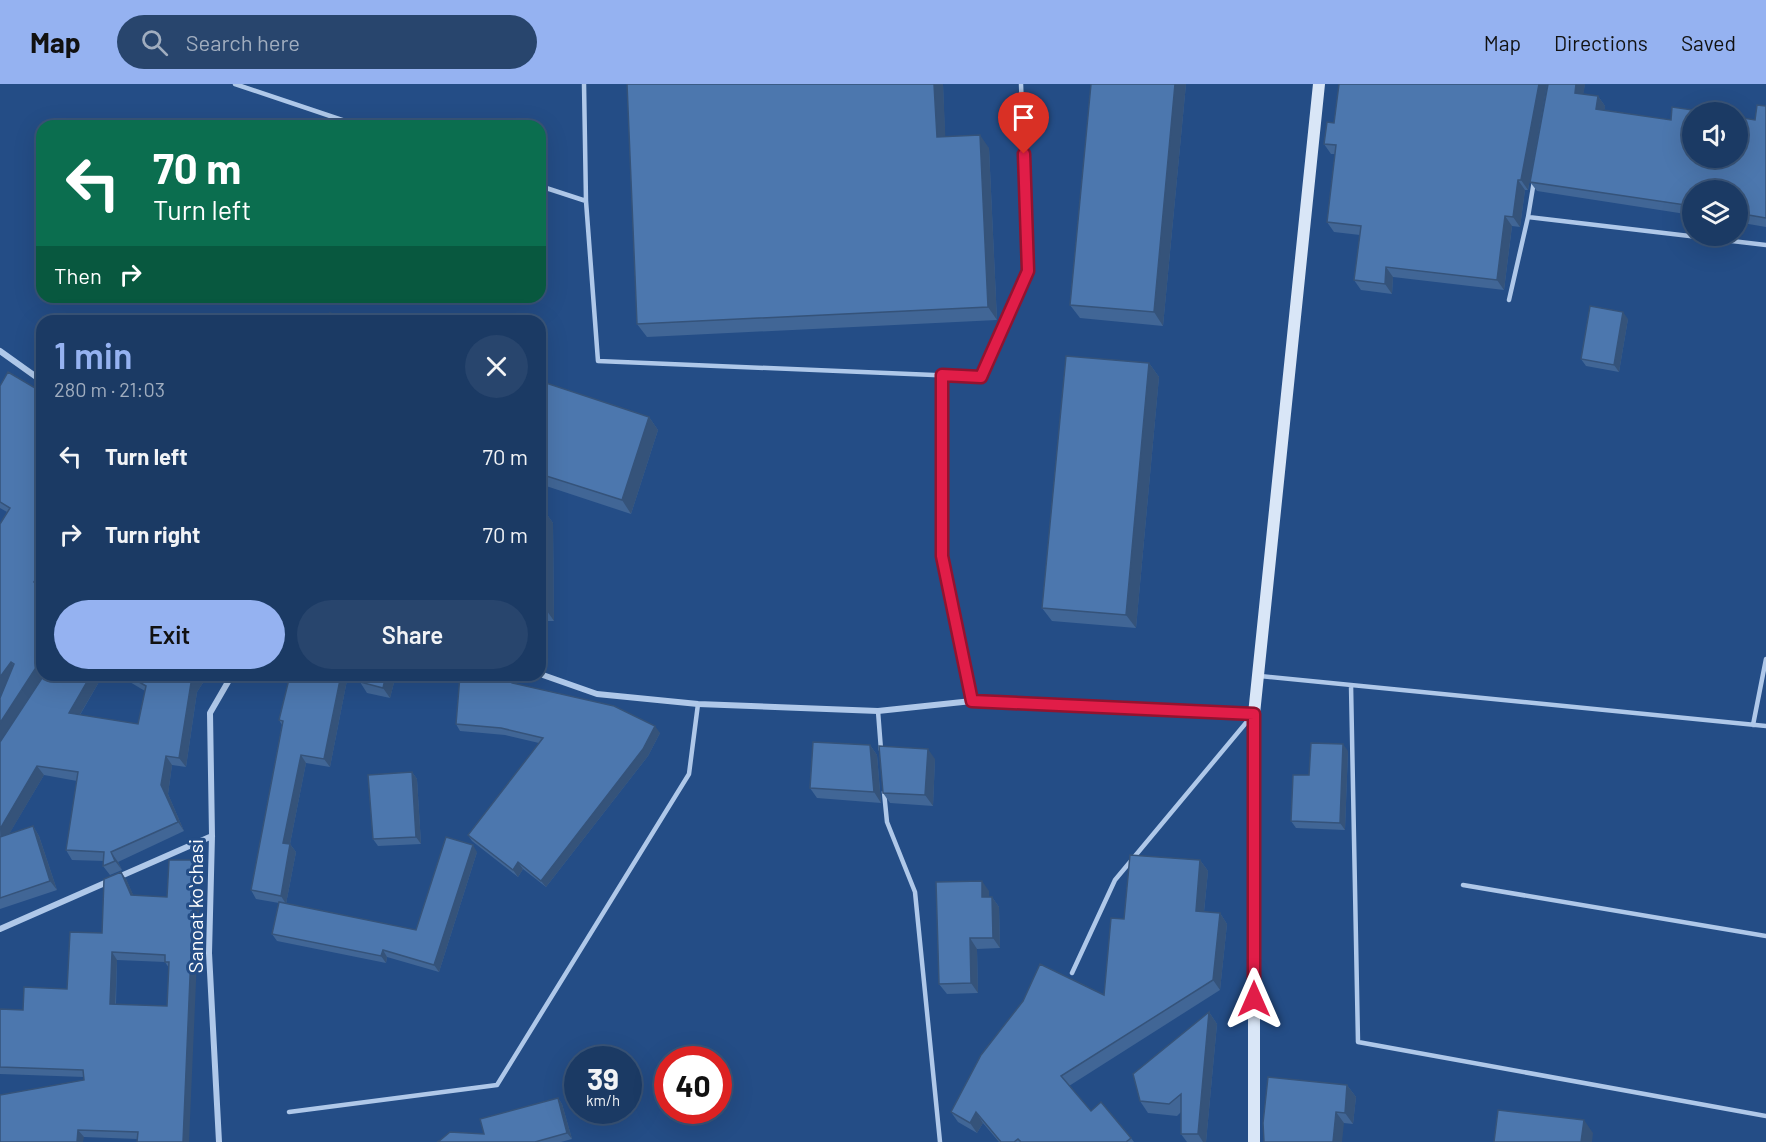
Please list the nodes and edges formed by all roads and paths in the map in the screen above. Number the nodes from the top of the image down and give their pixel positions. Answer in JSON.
{"nodes":[{"id":1,"x":235,"y":84,"type":"edge"},
{"id":2,"x":584,"y":84,"type":"edge"},
{"id":3,"x":1021,"y":84,"type":"edge"},
{"id":4,"x":1319,"y":84,"type":"edge"},
{"id":5,"x":342,"y":120,"type":"edge"},
{"id":6,"x":1536,"y":172,"type":"edge"},
{"id":7,"x":546,"y":188,"type":"edge"},
{"id":8,"x":586,"y":201,"type":"junction"},
{"id":9,"x":1528,"y":217,"type":"junction"},
{"id":10,"x":1766,"y":245,"type":"edge"},
{"id":11,"x":1509,"y":300,"type":"dead end"},
{"id":12,"x":0,"y":351,"type":"edge"},
{"id":13,"x":942,"y":375,"type":"junction"},
{"id":14,"x":36,"y":377,"type":"edge"},
{"id":15,"x":1766,"y":659,"type":"edge"},
{"id":16,"x":546,"y":676,"type":"edge"},
{"id":17,"x":1258,"y":676,"type":"junction"},
{"id":18,"x":229,"y":681,"type":"edge"},
{"id":19,"x":1351,"y":685,"type":"junction"},
{"id":20,"x":972,"y":701,"type":"junction"},
{"id":21,"x":698,"y":704,"type":"junction"},
{"id":22,"x":878,"y":711,"type":"junction"},
{"id":23,"x":1254,"y":714,"type":"junction"},
{"id":24,"x":1753,"y":725,"type":"junction"},
{"id":25,"x":1766,"y":726,"type":"edge"},
{"id":26,"x":881,"y":756,"type":"edge"},
{"id":27,"x":883,"y":779,"type":"edge"},
{"id":28,"x":212,"y":836,"type":"junction"},
{"id":29,"x":1464,"y":885,"type":"dead end"},
{"id":30,"x":0,"y":929,"type":"edge"},
{"id":31,"x":1766,"y":936,"type":"edge"},
{"id":32,"x":1072,"y":973,"type":"dead end"},
{"id":33,"x":289,"y":1112,"type":"dead end"},
{"id":34,"x":1766,"y":1116,"type":"edge"},
{"id":35,"x":219,"y":1142,"type":"edge"},
{"id":36,"x":940,"y":1142,"type":"edge"},
{"id":37,"x":1254,"y":1142,"type":"edge"}],
"edges":[{"from":1,"to":5,"type":"lane"},
{"from":2,"to":8,"type":"lane"},
{"from":3,"to":13,"type":"lane"},
{"from":4,"to":17,"type":"street"},
{"from":6,"to":9,"type":"lane"},
{"from":7,"to":8,"type":"lane"},
{"from":8,"to":13,"type":"lane"},
{"from":9,"to":10,"type":"lane"},
{"from":9,"to":11,"type":"lane"},
{"from":12,"to":14,"type":"street"},
{"from":13,"to":20,"type":"lane"},
{"from":15,"to":24,"type":"lane"},
{"from":16,"to":21,"type":"street"},
{"from":17,"to":19,"type":"lane"},
{"from":17,"to":23,"type":"street"},
{"from":18,"to":28,"type":"street","name":"Sanoat koʻchasi"},
{"from":19,"to":24,"type":"lane"},
{"from":19,"to":34,"type":"lane"},
{"from":20,"to":22,"type":"street"},
{"from":20,"to":23,"type":"street"},
{"from":21,"to":22,"type":"street"},
{"from":21,"to":33,"type":"lane"},
{"from":22,"to":26,"type":"lane"},
{"from":23,"to":32,"type":"lane"},
{"from":23,"to":37,"type":"street"},
{"from":24,"to":25,"type":"lane"},
{"from":27,"to":36,"type":"lane"},
{"from":28,"to":30,"type":"street"},
{"from":28,"to":35,"type":"street","name":"Sanoat koʻchasi"},
{"from":29,"to":31,"type":"lane"}]}
